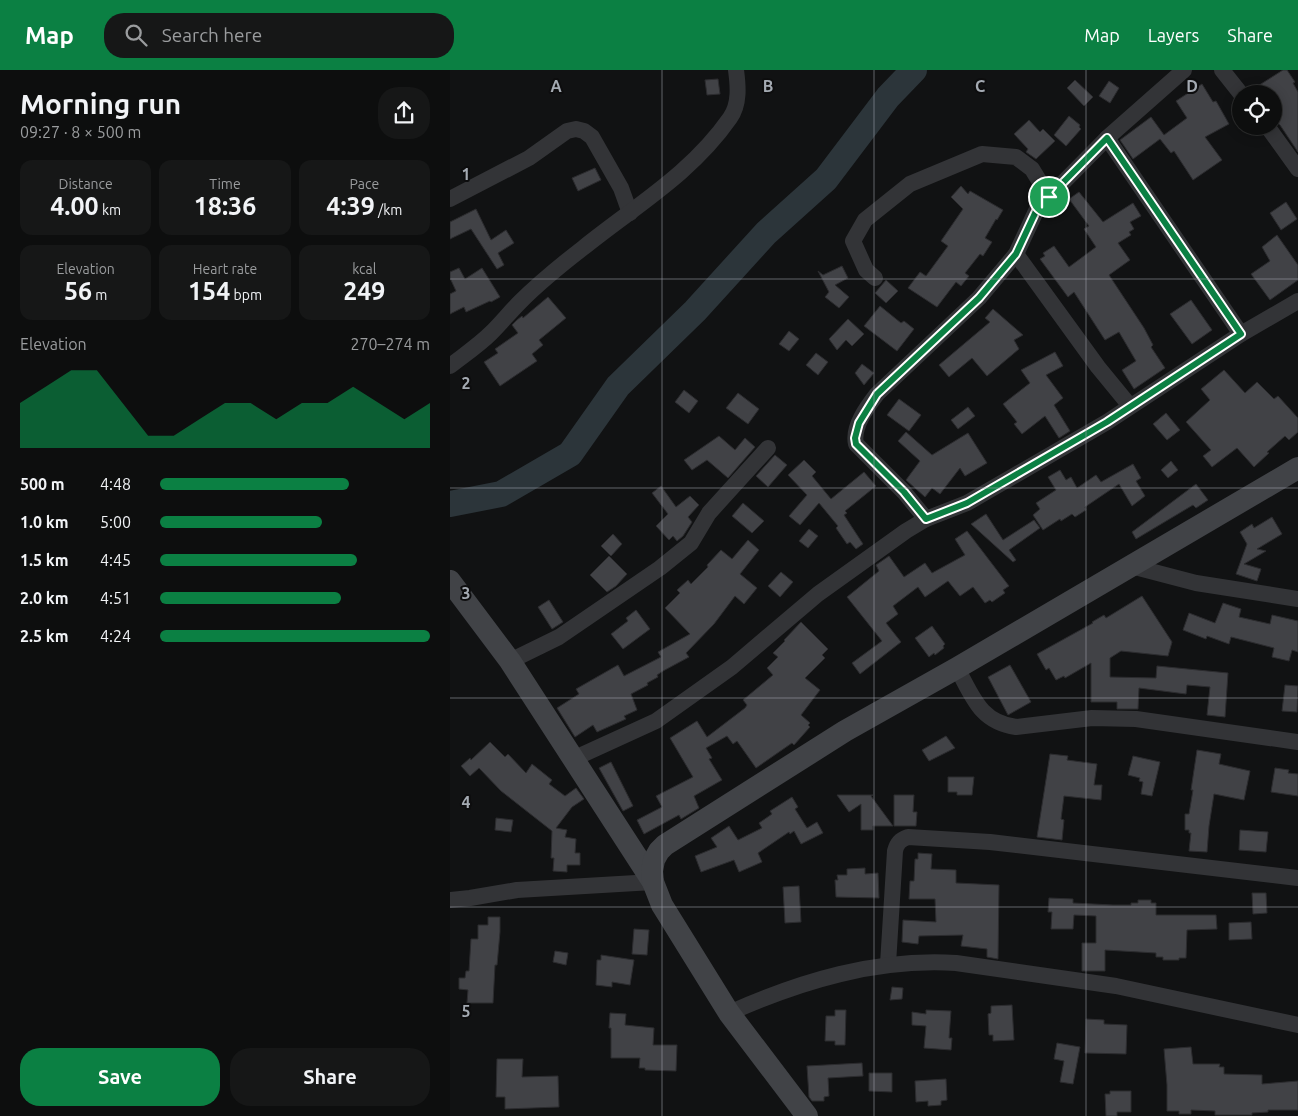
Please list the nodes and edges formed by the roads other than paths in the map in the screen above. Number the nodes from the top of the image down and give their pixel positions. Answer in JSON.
{"nodes":[{"id":1,"x":736,"y":70,"type":"edge"},
{"id":2,"x":1184,"y":70,"type":"edge"},
{"id":3,"x":1222,"y":70,"type":"edge"},
{"id":4,"x":1234,"y":85,"type":"edge"},
{"id":5,"x":1273,"y":135,"type":"edge"},
{"id":6,"x":1107,"y":138,"type":"junction"},
{"id":7,"x":1298,"y":169,"type":"edge"},
{"id":8,"x":1049,"y":197,"type":"junction"},
{"id":9,"x":450,"y":199,"type":"edge"},
{"id":10,"x":630,"y":213,"type":"junction"},
{"id":11,"x":1016,"y":254,"type":"junction"},
{"id":12,"x":874,"y":278,"type":"dead end"},
{"id":13,"x":1298,"y":301,"type":"edge"},
{"id":14,"x":1241,"y":334,"type":"junction"},
{"id":15,"x":450,"y":366,"type":"edge"},
{"id":16,"x":1130,"y":406,"type":"junction"},
{"id":17,"x":768,"y":448,"type":"dead end"},
{"id":18,"x":1298,"y":468,"type":"edge"},
{"id":19,"x":926,"y":519,"type":"junction"},
{"id":20,"x":1131,"y":566,"type":"junction"},
{"id":21,"x":450,"y":581,"type":"edge"},
{"id":22,"x":1298,"y":599,"type":"edge"},
{"id":23,"x":510,"y":661,"type":"junction"},
{"id":24,"x":957,"y":668,"type":"junction"},
{"id":25,"x":1298,"y":742,"type":"edge"},
{"id":26,"x":574,"y":758,"type":"junction"},
{"id":27,"x":1298,"y":878,"type":"edge"},
{"id":28,"x":653,"y":882,"type":"junction"},
{"id":29,"x":450,"y":902,"type":"edge"},
{"id":30,"x":888,"y":964,"type":"junction"},
{"id":31,"x":730,"y":1013,"type":"junction"},
{"id":32,"x":1298,"y":1025,"type":"edge"},
{"id":33,"x":807,"y":1116,"type":"edge"}],
"edges":[{"from":1,"to":10,"type":"street"},
{"from":2,"to":6,"type":"street"},
{"from":3,"to":4,"type":"street"},
{"from":5,"to":7,"type":"street"},
{"from":6,"to":8,"type":"street"},
{"from":6,"to":14,"type":"street"},
{"from":8,"to":11,"type":"street"},
{"from":8,"to":12,"type":"street"},
{"from":9,"to":10,"type":"street"},
{"from":10,"to":15,"type":"street"},
{"from":11,"to":16,"type":"street"},
{"from":11,"to":19,"type":"street"},
{"from":13,"to":14,"type":"street"},
{"from":14,"to":16,"type":"street"},
{"from":16,"to":19,"type":"street"},
{"from":17,"to":23,"type":"street"},
{"from":18,"to":20,"type":"street"},
{"from":19,"to":26,"type":"street"},
{"from":20,"to":22,"type":"street"},
{"from":20,"to":24,"type":"street"},
{"from":21,"to":23,"type":"street"},
{"from":23,"to":26,"type":"street"},
{"from":24,"to":25,"type":"street"},
{"from":24,"to":28,"type":"street"},
{"from":26,"to":28,"type":"street"},
{"from":27,"to":30,"type":"street"},
{"from":28,"to":29,"type":"street"},
{"from":28,"to":31,"type":"street"},
{"from":30,"to":31,"type":"street"},
{"from":30,"to":32,"type":"street"},
{"from":31,"to":33,"type":"street"}]}
